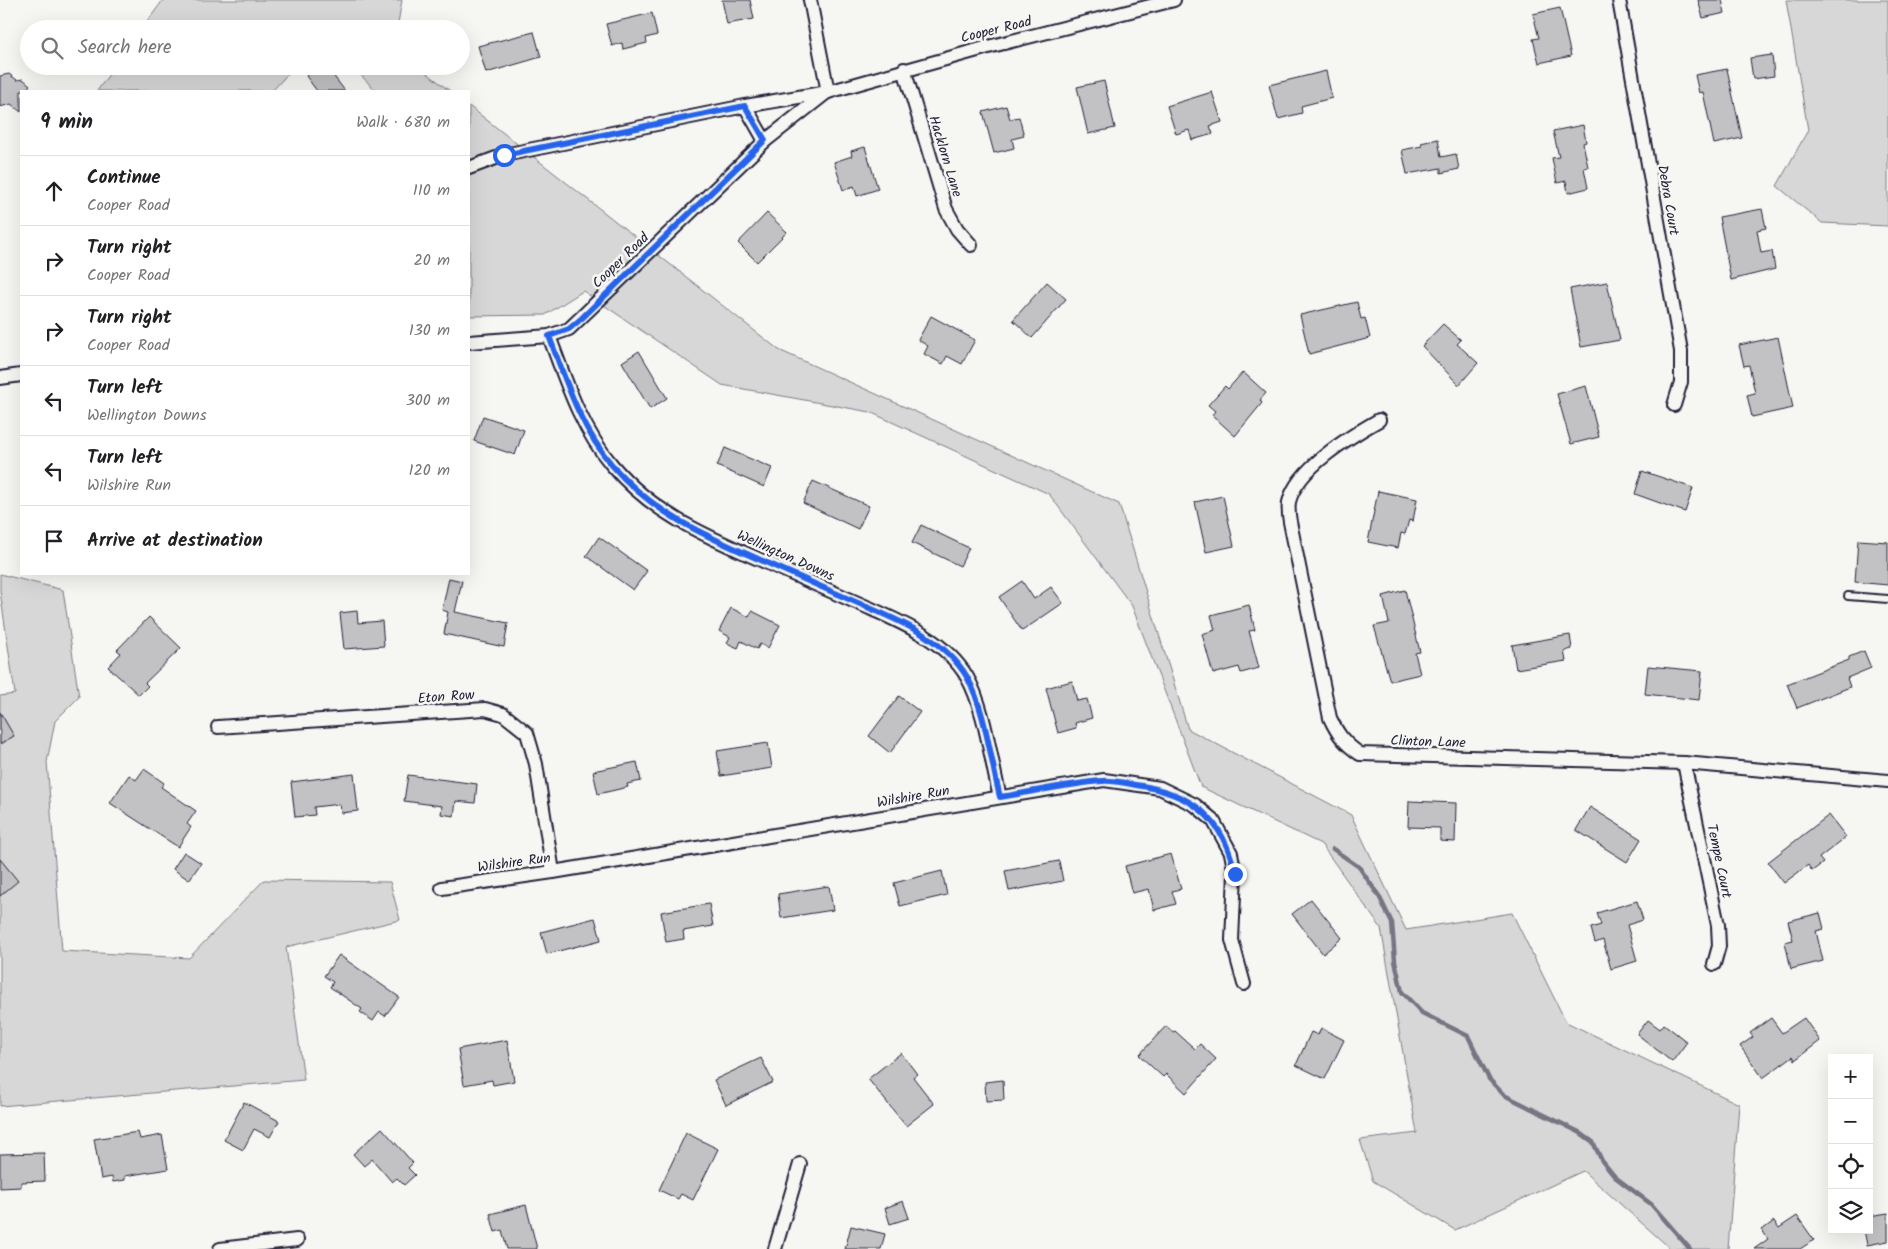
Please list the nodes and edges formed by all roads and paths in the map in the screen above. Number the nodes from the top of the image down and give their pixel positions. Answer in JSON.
{"nodes":[{"id":1,"x":810,"y":0,"type":"edge"},
{"id":2,"x":1174,"y":0,"type":"edge"},
{"id":3,"x":1619,"y":0,"type":"edge"},
{"id":4,"x":904,"y":69,"type":"junction"},
{"id":5,"x":828,"y":92,"type":"junction"},
{"id":6,"x":745,"y":106,"type":"junction"},
{"id":7,"x":765,"y":140,"type":"junction"},
{"id":8,"x":470,"y":168,"type":"edge"},
{"id":9,"x":971,"y":245,"type":"dead end"},
{"id":10,"x":549,"y":336,"type":"junction"},
{"id":11,"x":470,"y":342,"type":"edge"},
{"id":12,"x":20,"y":375,"type":"edge"},
{"id":13,"x":0,"y":378,"type":"edge"},
{"id":14,"x":1674,"y":405,"type":"dead end"},
{"id":15,"x":1379,"y":420,"type":"dead end"},
{"id":16,"x":1848,"y":596,"type":"dead end"},
{"id":17,"x":1888,"y":599,"type":"edge"},
{"id":18,"x":218,"y":727,"type":"dead end"},
{"id":19,"x":1684,"y":763,"type":"junction"},
{"id":20,"x":1888,"y":782,"type":"edge"},
{"id":21,"x":1000,"y":797,"type":"junction"},
{"id":22,"x":553,"y":872,"type":"junction"},
{"id":23,"x":442,"y":888,"type":"dead end"},
{"id":24,"x":1714,"y":964,"type":"dead end"},
{"id":25,"x":1244,"y":984,"type":"dead end"},
{"id":26,"x":800,"y":1164,"type":"dead end"},
{"id":27,"x":297,"y":1240,"type":"dead end"},
{"id":28,"x":220,"y":1249,"type":"edge"},
{"id":29,"x":776,"y":1249,"type":"edge"}],
"edges":[{"from":1,"to":5,"type":"street"},
{"from":2,"to":4,"type":"street","name":"Cooper Road"},
{"from":3,"to":14,"type":"street","name":"Debra Court"},
{"from":4,"to":5,"type":"street","name":"Cooper Road"},
{"from":4,"to":9,"type":"street","name":"Hacklorn Lane"},
{"from":5,"to":6,"type":"street","name":"Cooper Road"},
{"from":5,"to":7,"type":"street","name":"Cooper Road"},
{"from":6,"to":7,"type":"street"},
{"from":6,"to":8,"type":"street","name":"Cooper Road"},
{"from":7,"to":10,"type":"street","name":"Cooper Road"},
{"from":10,"to":11,"type":"street","name":"Cooper Road"},
{"from":10,"to":21,"type":"street","name":"Wellington Downs"},
{"from":12,"to":13,"type":"street"},
{"from":15,"to":19,"type":"street","name":"Clinton Lane"},
{"from":16,"to":17,"type":"lane"},
{"from":18,"to":22,"type":"street","name":"Eton Row"},
{"from":19,"to":20,"type":"street","name":"Clinton Lane"},
{"from":19,"to":24,"type":"street","name":"Tempe Court"},
{"from":21,"to":22,"type":"street","name":"Wilshire Run"},
{"from":21,"to":25,"type":"street","name":"Wilshire Run"},
{"from":22,"to":23,"type":"street","name":"Wilshire Run"},
{"from":26,"to":29,"type":"street"},
{"from":27,"to":28,"type":"street"}]}
